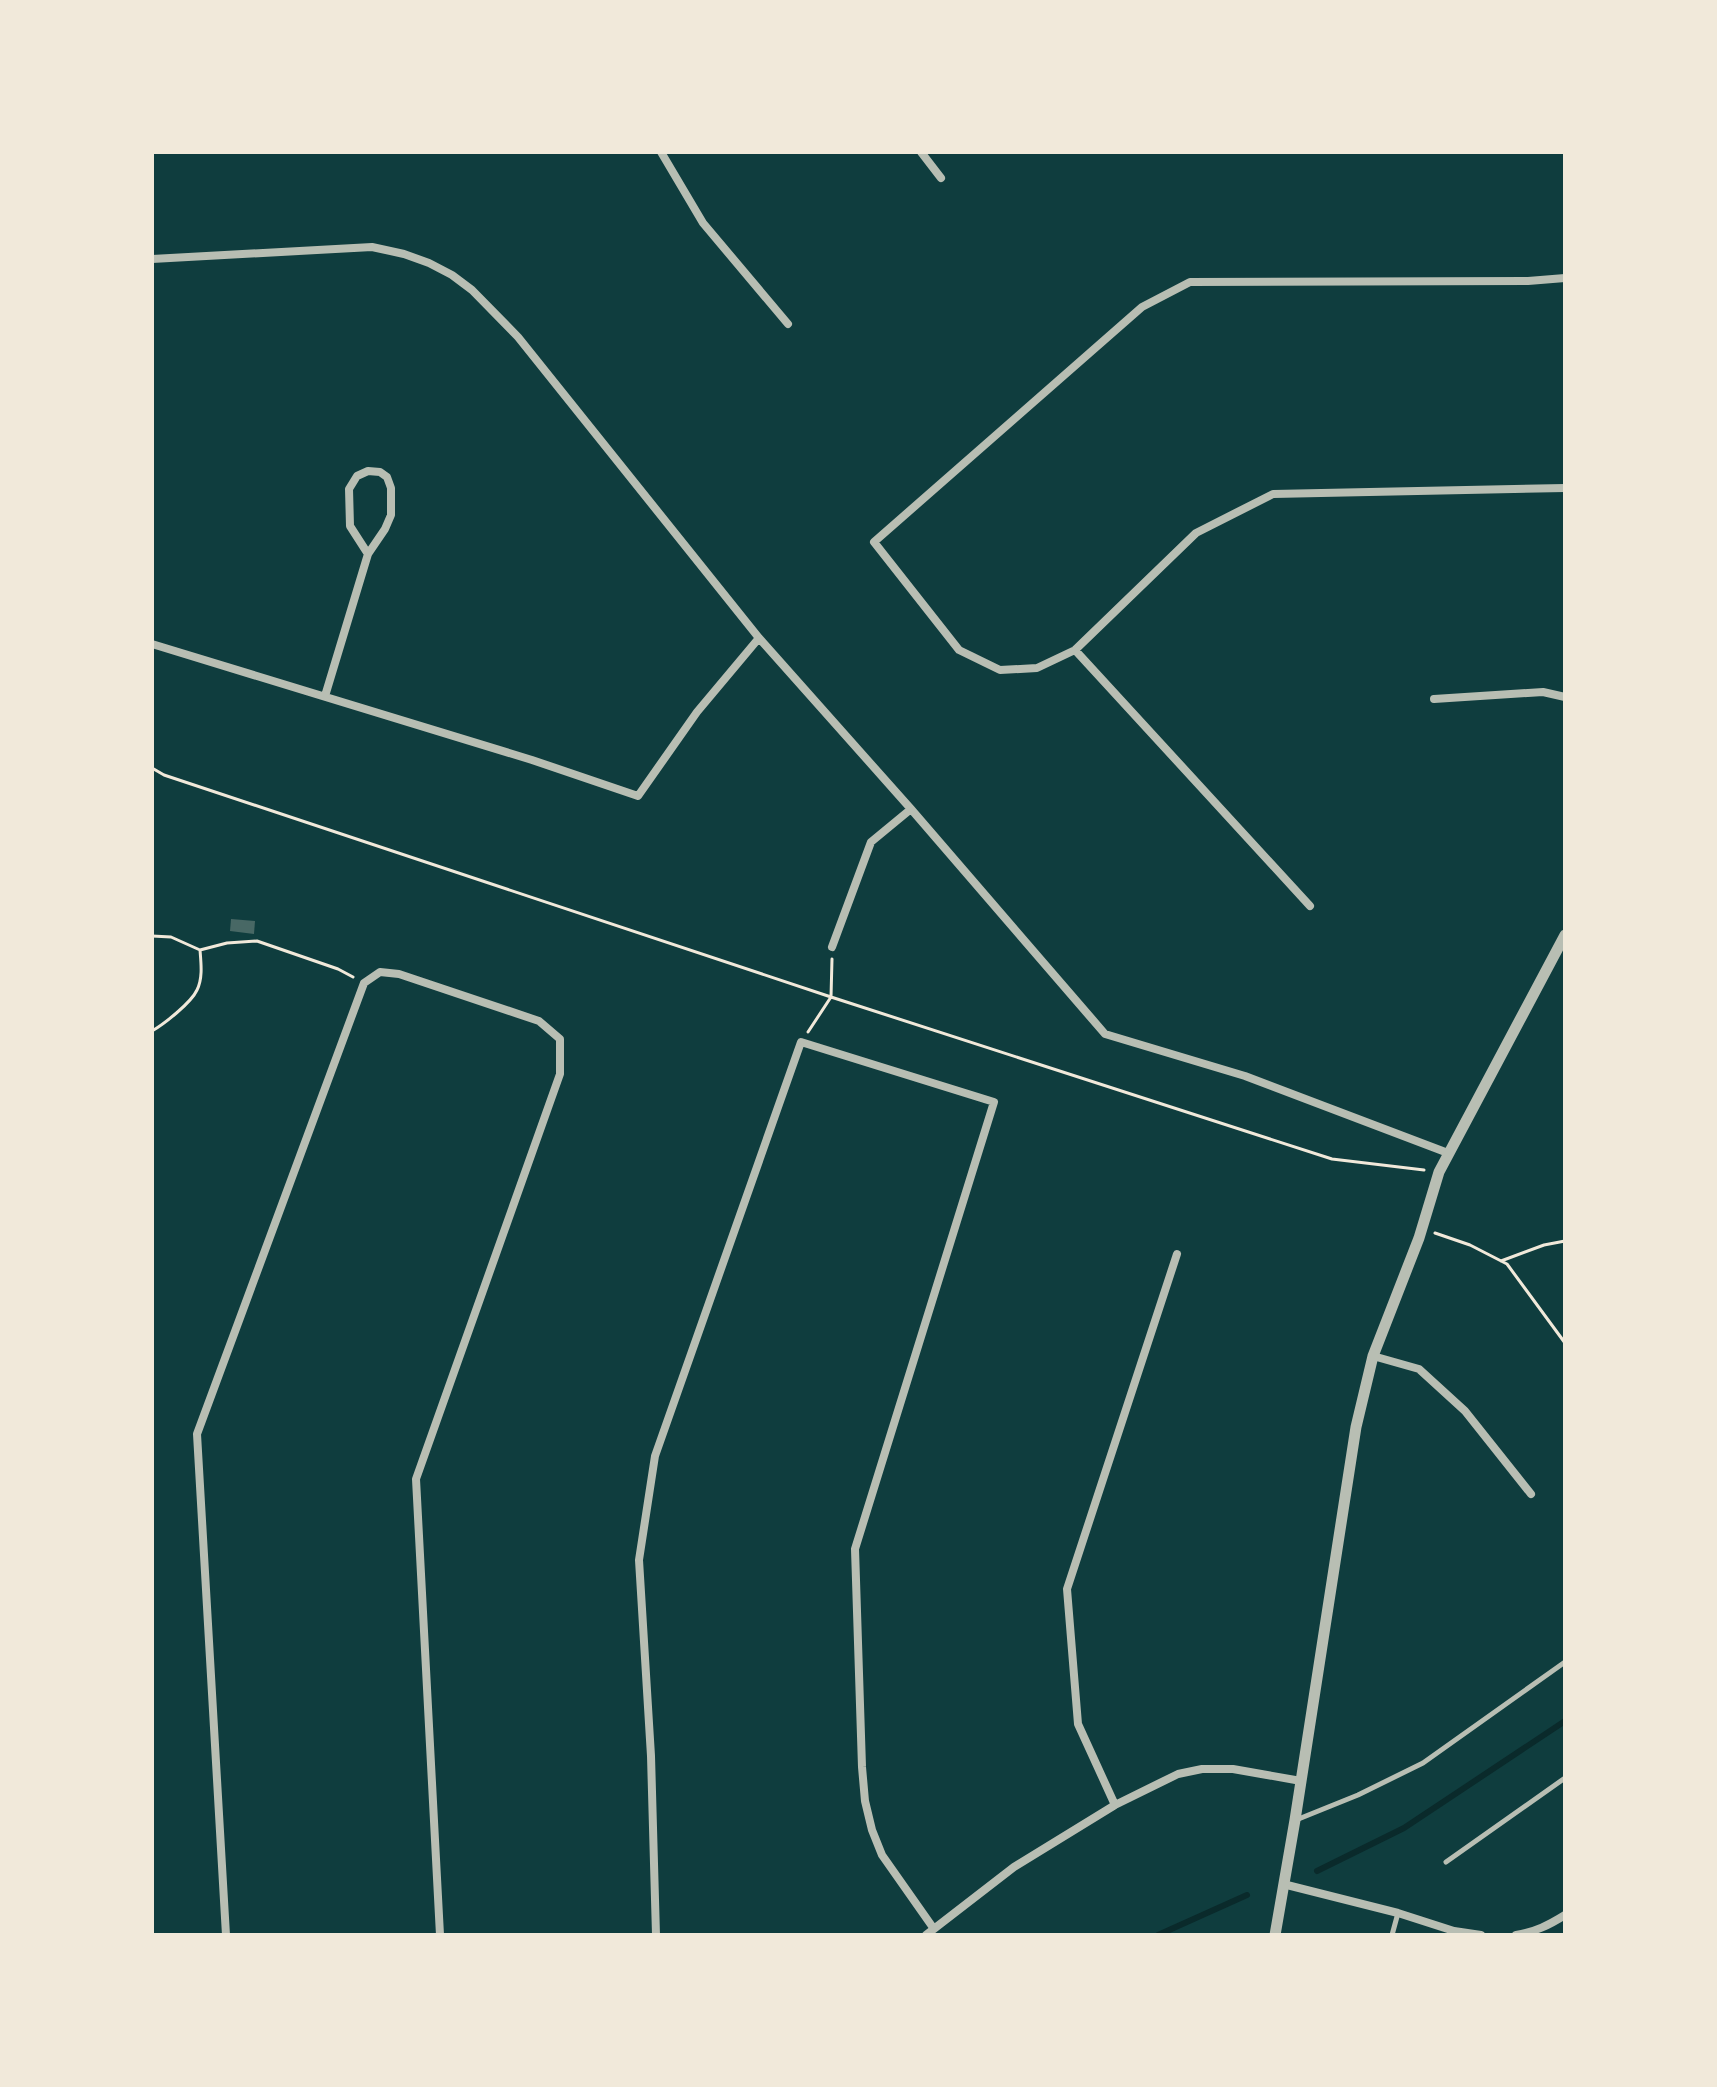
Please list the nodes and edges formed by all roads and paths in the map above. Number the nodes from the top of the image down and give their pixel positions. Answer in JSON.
{"nodes":[{"id":1,"x":661,"y":152,"type":"edge"},
{"id":2,"x":921,"y":152,"type":"edge"},
{"id":3,"x":941,"y":178,"type":"dead end"},
{"id":4,"x":152,"y":259,"type":"edge"},
{"id":5,"x":1565,"y":278,"type":"edge"},
{"id":6,"x":788,"y":324,"type":"dead end"},
{"id":7,"x":1565,"y":488,"type":"edge"},
{"id":8,"x":368,"y":554,"type":"junction"},
{"id":9,"x":759,"y":638,"type":"junction"},
{"id":10,"x":152,"y":644,"type":"edge"},
{"id":11,"x":1075,"y":650,"type":"junction"},
{"id":12,"x":325,"y":696,"type":"junction"},
{"id":13,"x":1565,"y":697,"type":"edge"},
{"id":14,"x":1434,"y":699,"type":"dead end"},
{"id":15,"x":152,"y":768,"type":"edge"},
{"id":16,"x":911,"y":809,"type":"junction"},
{"id":17,"x":1310,"y":906,"type":"dead end"},
{"id":18,"x":1565,"y":935,"type":"edge"},
{"id":19,"x":152,"y":936,"type":"edge"},
{"id":20,"x":832,"y":947,"type":"joint"},
{"id":21,"x":200,"y":950,"type":"junction"},
{"id":22,"x":364,"y":983,"type":"junction"},
{"id":23,"x":831,"y":997,"type":"junction"},
{"id":24,"x":152,"y":1031,"type":"edge"},
{"id":25,"x":801,"y":1042,"type":"junction"},
{"id":26,"x":1448,"y":1153,"type":"junction"},
{"id":27,"x":1439,"y":1172,"type":"junction"},
{"id":28,"x":1422,"y":1228,"type":"junction"},
{"id":29,"x":1565,"y":1241,"type":"edge"},
{"id":30,"x":1177,"y":1254,"type":"dead end"},
{"id":31,"x":1501,"y":1261,"type":"junction"},
{"id":32,"x":1565,"y":1343,"type":"edge"},
{"id":33,"x":1373,"y":1356,"type":"junction"},
{"id":34,"x":1531,"y":1494,"type":"dead end"},
{"id":35,"x":1565,"y":1662,"type":"edge"},
{"id":36,"x":1565,"y":1778,"type":"edge"},
{"id":37,"x":1301,"y":1781,"type":"junction"},
{"id":38,"x":1115,"y":1805,"type":"junction"},
{"id":39,"x":1295,"y":1820,"type":"junction"},
{"id":40,"x":1446,"y":1862,"type":"dead end"},
{"id":41,"x":1283,"y":1884,"type":"junction"},
{"id":42,"x":1398,"y":1913,"type":"junction"},
{"id":43,"x":1565,"y":1915,"type":"edge"},
{"id":44,"x":934,"y":1929,"type":"junction"},
{"id":45,"x":226,"y":1935,"type":"edge"},
{"id":46,"x":440,"y":1935,"type":"edge"},
{"id":47,"x":656,"y":1935,"type":"edge"},
{"id":48,"x":926,"y":1935,"type":"edge"},
{"id":49,"x":1275,"y":1935,"type":"edge"},
{"id":50,"x":1392,"y":1935,"type":"edge"},
{"id":51,"x":1481,"y":1935,"type":"edge"},
{"id":52,"x":1516,"y":1935,"type":"edge"}],
"edges":[{"from":1,"to":6,"type":"street"},
{"from":2,"to":3,"type":"street"},
{"from":4,"to":9,"type":"street"},
{"from":5,"to":11,"type":"street"},
{"from":7,"to":11,"type":"street"},
{"from":8,"to":8,"type":"street"},
{"from":8,"to":12,"type":"street"},
{"from":9,"to":12,"type":"street"},
{"from":9,"to":16,"type":"street"},
{"from":10,"to":12,"type":"street"},
{"from":11,"to":17,"type":"street"},
{"from":13,"to":14,"type":"street"},
{"from":15,"to":23,"type":"path"},
{"from":16,"to":20,"type":"street"},
{"from":16,"to":26,"type":"street"},
{"from":18,"to":26,"type":"street"},
{"from":19,"to":21,"type":"path"},
{"from":20,"to":23,"type":"path"},
{"from":21,"to":22,"type":"path"},
{"from":21,"to":24,"type":"path"},
{"from":22,"to":45,"type":"street"},
{"from":22,"to":46,"type":"street"},
{"from":23,"to":25,"type":"path"},
{"from":23,"to":27,"type":"path"},
{"from":25,"to":44,"type":"street"},
{"from":25,"to":47,"type":"street"},
{"from":26,"to":27,"type":"street"},
{"from":27,"to":28,"type":"street"},
{"from":28,"to":31,"type":"path"},
{"from":28,"to":33,"type":"street"},
{"from":29,"to":31,"type":"path"},
{"from":30,"to":38,"type":"street"},
{"from":31,"to":32,"type":"path"},
{"from":33,"to":34,"type":"street"},
{"from":33,"to":37,"type":"street"},
{"from":35,"to":39,"type":"lane"},
{"from":36,"to":40,"type":"lane"},
{"from":37,"to":38,"type":"street"},
{"from":37,"to":39,"type":"street"},
{"from":38,"to":44,"type":"street"},
{"from":39,"to":41,"type":"street"},
{"from":41,"to":42,"type":"street"},
{"from":41,"to":49,"type":"street"},
{"from":42,"to":50,"type":"lane"},
{"from":42,"to":51,"type":"street"},
{"from":43,"to":52,"type":"street"},
{"from":44,"to":48,"type":"street"}]}
